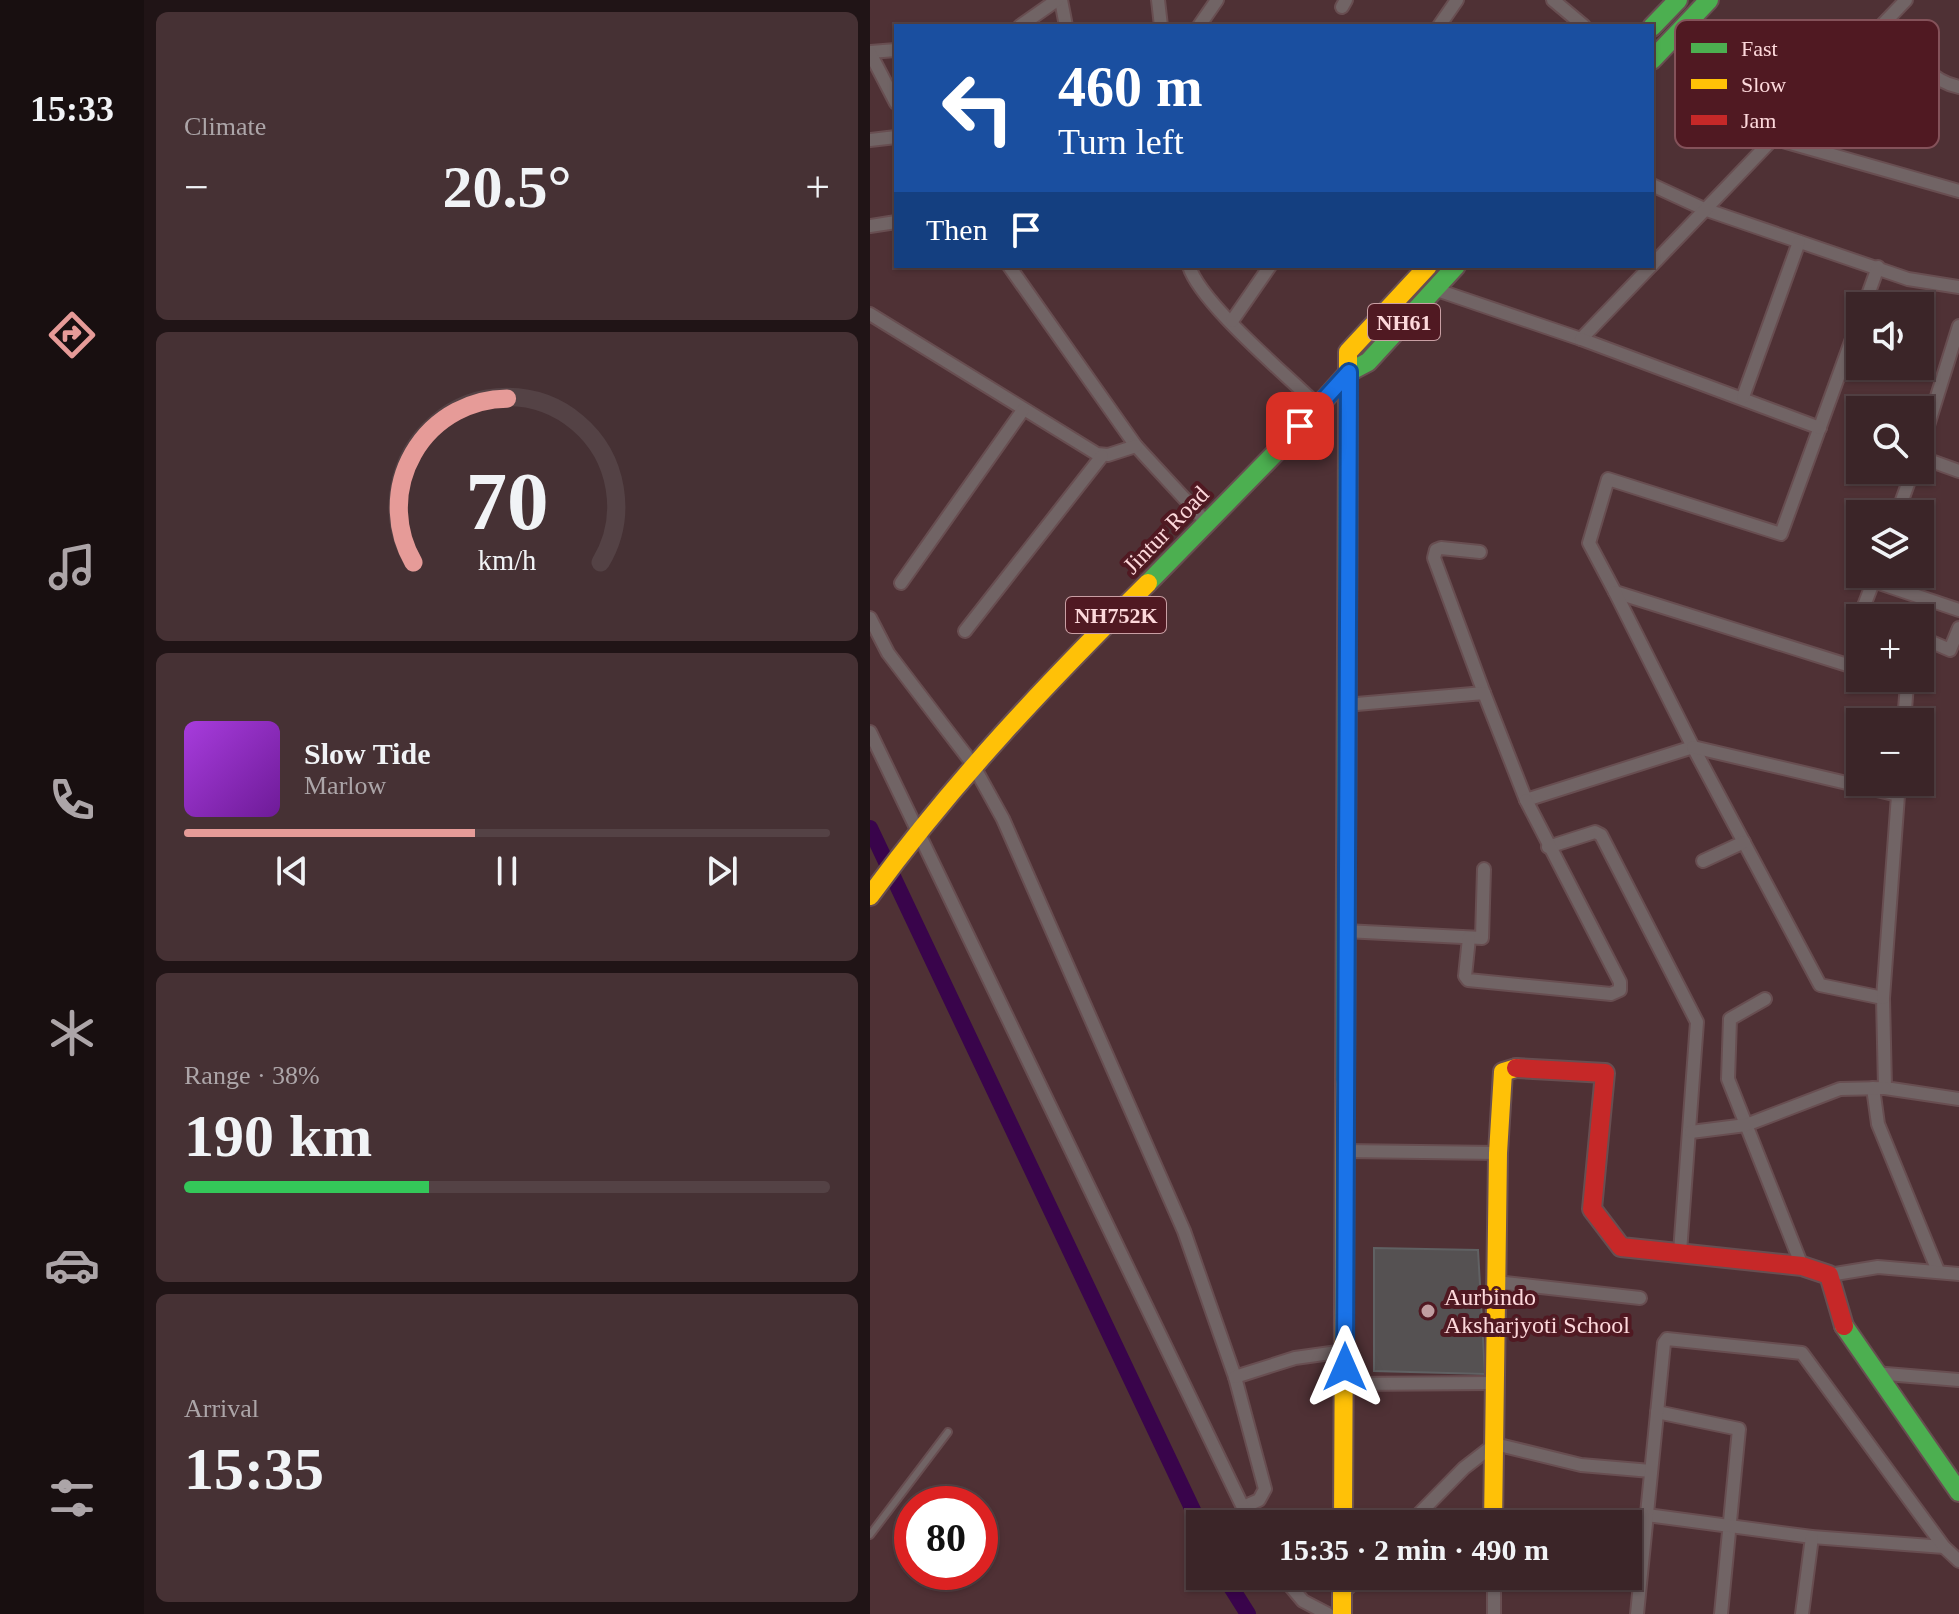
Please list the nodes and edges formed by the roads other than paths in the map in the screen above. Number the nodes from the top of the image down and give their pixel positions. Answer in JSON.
{"nodes":[{"id":1,"x":1059,"y":0,"type":"edge"},
{"id":2,"x":1158,"y":0,"type":"edge"},
{"id":3,"x":1217,"y":0,"type":"edge"},
{"id":4,"x":1457,"y":0,"type":"edge"},
{"id":5,"x":1553,"y":0,"type":"edge"},
{"id":6,"x":1678,"y":0,"type":"edge"},
{"id":7,"x":1709,"y":0,"type":"edge"},
{"id":8,"x":1899,"y":2,"type":"edge"},
{"id":9,"x":1690,"y":20,"type":"edge"},
{"id":10,"x":1887,"y":20,"type":"edge"},
{"id":11,"x":1023,"y":24,"type":"edge"},
{"id":12,"x":1065,"y":24,"type":"edge"},
{"id":13,"x":1161,"y":24,"type":"edge"},
{"id":14,"x":1200,"y":24,"type":"edge"},
{"id":15,"x":1440,"y":24,"type":"edge"},
{"id":16,"x":1582,"y":24,"type":"edge"},
{"id":17,"x":1654,"y":25,"type":"edge"},
{"id":18,"x":1675,"y":36,"type":"edge"},
{"id":19,"x":894,"y":50,"type":"edge"},
{"id":20,"x":870,"y":52,"type":"edge"},
{"id":21,"x":1654,"y":58,"type":"edge"},
{"id":22,"x":1939,"y":80,"type":"edge"},
{"id":23,"x":1959,"y":87,"type":"edge"},
{"id":24,"x":894,"y":99,"type":"edge"},
{"id":25,"x":894,"y":137,"type":"edge"},
{"id":26,"x":870,"y":140,"type":"edge"},
{"id":27,"x":1767,"y":148,"type":"edge"},
{"id":28,"x":1808,"y":148,"type":"edge"},
{"id":29,"x":1654,"y":186,"type":"edge"},
{"id":30,"x":1959,"y":191,"type":"edge"},
{"id":31,"x":1704,"y":209,"type":"junction"},
{"id":32,"x":894,"y":222,"type":"edge"},
{"id":33,"x":870,"y":226,"type":"edge"},
{"id":34,"x":1799,"y":242,"type":"junction"},
{"id":35,"x":1654,"y":262,"type":"edge"},
{"id":36,"x":1878,"y":267,"type":"junction"},
{"id":37,"x":1010,"y":268,"type":"edge"},
{"id":38,"x":1190,"y":268,"type":"edge"},
{"id":39,"x":1269,"y":268,"type":"edge"},
{"id":40,"x":1426,"y":268,"type":"edge"},
{"id":41,"x":1454,"y":268,"type":"edge"},
{"id":42,"x":1648,"y":268,"type":"edge"},
{"id":43,"x":1959,"y":287,"type":"edge"},
{"id":44,"x":1434,"y":289,"type":"junction"},
{"id":45,"x":1869,"y":292,"type":"edge"},
{"id":46,"x":870,"y":314,"type":"edge"},
{"id":47,"x":1232,"y":321,"type":"junction"},
{"id":48,"x":1959,"y":326,"type":"edge"},
{"id":49,"x":1581,"y":339,"type":"junction"},
{"id":50,"x":1846,"y":356,"type":"edge"},
{"id":51,"x":1349,"y":372,"type":"junction"},
{"id":52,"x":1743,"y":397,"type":"junction"},
{"id":53,"x":1322,"y":403,"type":"junction"},
{"id":54,"x":1934,"y":408,"type":"edge"},
{"id":55,"x":1023,"y":410,"type":"junction"},
{"id":56,"x":1820,"y":428,"type":"junction"},
{"id":57,"x":1136,"y":446,"type":"junction"},
{"id":58,"x":1102,"y":456,"type":"junction"},
{"id":59,"x":1934,"y":460,"type":"edge"},
{"id":60,"x":1959,"y":471,"type":"edge"},
{"id":61,"x":1207,"y":523,"type":"junction"},
{"id":62,"x":1480,"y":552,"type":"dead end"},
{"id":63,"x":901,"y":583,"type":"dead end"},
{"id":64,"x":1901,"y":588,"type":"edge"},
{"id":65,"x":1615,"y":592,"type":"junction"},
{"id":66,"x":1959,"y":610,"type":"edge"},
{"id":67,"x":870,"y":618,"type":"edge"},
{"id":68,"x":1959,"y":628,"type":"edge"},
{"id":69,"x":965,"y":631,"type":"dead end"},
{"id":70,"x":1934,"y":643,"type":"edge"},
{"id":71,"x":1846,"y":665,"type":"edge"},
{"id":72,"x":1484,"y":693,"type":"junction"},
{"id":73,"x":1345,"y":705,"type":"junction"},
{"id":74,"x":870,"y":732,"type":"edge"},
{"id":75,"x":1693,"y":747,"type":"junction"},
{"id":76,"x":972,"y":763,"type":"junction"},
{"id":77,"x":1846,"y":777,"type":"edge"},
{"id":78,"x":1898,"y":796,"type":"edge"},
{"id":79,"x":1526,"y":800,"type":"junction"},
{"id":80,"x":914,"y":830,"type":"junction"},
{"id":81,"x":1744,"y":842,"type":"junction"},
{"id":82,"x":1548,"y":847,"type":"junction"},
{"id":83,"x":1703,"y":861,"type":"dead end"},
{"id":84,"x":1484,"y":869,"type":"dead end"},
{"id":85,"x":870,"y":896,"type":"edge"},
{"id":86,"x":1345,"y":931,"type":"junction"},
{"id":87,"x":1469,"y":938,"type":"junction"},
{"id":88,"x":1883,"y":998,"type":"junction"},
{"id":89,"x":1765,"y":999,"type":"dead end"},
{"id":90,"x":1879,"y":1088,"type":"junction"},
{"id":91,"x":1959,"y":1099,"type":"edge"},
{"id":92,"x":1746,"y":1125,"type":"junction"},
{"id":93,"x":1691,"y":1132,"type":"junction"},
{"id":94,"x":1345,"y":1151,"type":"junction"},
{"id":95,"x":1498,"y":1153,"type":"junction"},
{"id":96,"x":1680,"y":1252,"type":"junction"},
{"id":97,"x":1802,"y":1266,"type":"junction"},
{"id":98,"x":1938,"y":1271,"type":"junction"},
{"id":99,"x":1959,"y":1274,"type":"edge"},
{"id":100,"x":1829,"y":1275,"type":"junction"},
{"id":101,"x":1496,"y":1282,"type":"junction"},
{"id":102,"x":1640,"y":1298,"type":"dead end"},
{"id":103,"x":1345,"y":1351,"type":"junction"},
{"id":104,"x":1874,"y":1373,"type":"junction"},
{"id":105,"x":1235,"y":1377,"type":"junction"},
{"id":106,"x":1959,"y":1380,"type":"edge"},
{"id":107,"x":1494,"y":1383,"type":"junction"},
{"id":108,"x":1345,"y":1384,"type":"junction"},
{"id":109,"x":1657,"y":1412,"type":"junction"},
{"id":110,"x":948,"y":1432,"type":"dead end"},
{"id":111,"x":1493,"y":1445,"type":"junction"},
{"id":112,"x":1651,"y":1471,"type":"junction"},
{"id":113,"x":1959,"y":1492,"type":"edge"},
{"id":114,"x":1243,"y":1507,"type":"junction"},
{"id":115,"x":1244,"y":1510,"type":"edge"},
{"id":116,"x":1343,"y":1510,"type":"edge"},
{"id":117,"x":1422,"y":1510,"type":"edge"},
{"id":118,"x":1493,"y":1510,"type":"edge"},
{"id":119,"x":1647,"y":1515,"type":"junction"},
{"id":120,"x":1731,"y":1527,"type":"junction"},
{"id":121,"x":870,"y":1535,"type":"edge"},
{"id":122,"x":1812,"y":1537,"type":"junction"},
{"id":123,"x":1944,"y":1547,"type":"junction"},
{"id":124,"x":1959,"y":1561,"type":"edge"},
{"id":125,"x":1294,"y":1590,"type":"edge"},
{"id":126,"x":1494,"y":1590,"type":"edge"},
{"id":127,"x":1328,"y":1614,"type":"edge"},
{"id":128,"x":1494,"y":1614,"type":"edge"},
{"id":129,"x":1637,"y":1614,"type":"edge"},
{"id":130,"x":1721,"y":1614,"type":"edge"},
{"id":131,"x":1802,"y":1614,"type":"edge"}],
"edges":[{"from":1,"to":11,"type":"street"},
{"from":1,"to":12,"type":"street"},
{"from":2,"to":13,"type":"street"},
{"from":3,"to":14,"type":"street"},
{"from":4,"to":15,"type":"street"},
{"from":5,"to":16,"type":"street"},
{"from":6,"to":17,"type":"main road"},
{"from":7,"to":9,"type":"main road"},
{"from":8,"to":10,"type":"street"},
{"from":18,"to":21,"type":"main road"},
{"from":19,"to":20,"type":"street"},
{"from":20,"to":24,"type":"street"},
{"from":22,"to":23,"type":"street"},
{"from":25,"to":26,"type":"street"},
{"from":27,"to":31,"type":"street"},
{"from":28,"to":30,"type":"street"},
{"from":29,"to":31,"type":"street"},
{"from":31,"to":34,"type":"street"},
{"from":31,"to":35,"type":"street"},
{"from":32,"to":33,"type":"street"},
{"from":34,"to":36,"type":"street"},
{"from":34,"to":52,"type":"street"},
{"from":36,"to":43,"type":"street"},
{"from":36,"to":45,"type":"street"},
{"from":37,"to":57,"type":"street"},
{"from":38,"to":47,"type":"street"},
{"from":39,"to":47,"type":"street"},
{"from":40,"to":51,"type":"main road","number":"NH61"},
{"from":41,"to":44,"type":"main road","number":"NH61"},
{"from":42,"to":49,"type":"street"},
{"from":44,"to":49,"type":"street"},
{"from":44,"to":51,"type":"main road","number":"NH61"},
{"from":46,"to":55,"type":"street"},
{"from":47,"to":53,"type":"street"},
{"from":48,"to":54,"type":"street"},
{"from":49,"to":52,"type":"street"},
{"from":50,"to":56,"type":"street"},
{"from":51,"to":53,"type":"main road","number":"NH752K"},
{"from":51,"to":73,"type":"main road","number":"NH61"},
{"from":52,"to":56,"type":"street"},
{"from":53,"to":61,"type":"main road","name":"Jintur Road","number":"NH752K"},
{"from":55,"to":58,"type":"street"},
{"from":55,"to":63,"type":"street"},
{"from":56,"to":65,"type":"street"},
{"from":57,"to":58,"type":"street"},
{"from":57,"to":61,"type":"street"},
{"from":58,"to":69,"type":"street"},
{"from":59,"to":60,"type":"street"},
{"from":61,"to":76,"type":"main road","name":"Jintur Road","number":"NH752K"},
{"from":62,"to":72,"type":"street"},
{"from":64,"to":66,"type":"street"},
{"from":65,"to":71,"type":"street"},
{"from":65,"to":75,"type":"street"},
{"from":67,"to":76,"type":"street"},
{"from":68,"to":70,"type":"street"},
{"from":72,"to":73,"type":"street"},
{"from":72,"to":79,"type":"street"},
{"from":73,"to":86,"type":"main road","number":"NH61"},
{"from":74,"to":80,"type":"street"},
{"from":75,"to":77,"type":"street"},
{"from":75,"to":79,"type":"street"},
{"from":75,"to":81,"type":"street"},
{"from":76,"to":80,"type":"main road","name":"Jintur Road","number":"NH752K"},
{"from":76,"to":105,"type":"street"},
{"from":78,"to":88,"type":"street"},
{"from":79,"to":82,"type":"street"},
{"from":80,"to":85,"type":"main road","number":"NH752K"},
{"from":80,"to":114,"type":"street"},
{"from":81,"to":83,"type":"street"},
{"from":81,"to":88,"type":"street"},
{"from":82,"to":87,"type":"street"},
{"from":82,"to":93,"type":"street"},
{"from":84,"to":87,"type":"street"},
{"from":86,"to":87,"type":"street"},
{"from":86,"to":94,"type":"main road","number":"NH61"},
{"from":88,"to":90,"type":"street"},
{"from":89,"to":92,"type":"street"},
{"from":90,"to":91,"type":"street"},
{"from":90,"to":92,"type":"street"},
{"from":90,"to":98,"type":"street"},
{"from":92,"to":93,"type":"street"},
{"from":92,"to":97,"type":"street"},
{"from":93,"to":96,"type":"street"},
{"from":94,"to":95,"type":"street"},
{"from":94,"to":103,"type":"main road","number":"NH61"},
{"from":95,"to":96,"type":"main road"},
{"from":95,"to":101,"type":"main road"},
{"from":96,"to":97,"type":"main road"},
{"from":97,"to":100,"type":"main road"},
{"from":98,"to":99,"type":"street"},
{"from":98,"to":100,"type":"street"},
{"from":100,"to":104,"type":"main road"},
{"from":101,"to":102,"type":"street"},
{"from":101,"to":107,"type":"main road"},
{"from":103,"to":105,"type":"street"},
{"from":103,"to":108,"type":"main road","number":"NH61"},
{"from":104,"to":106,"type":"street"},
{"from":104,"to":113,"type":"main road"},
{"from":105,"to":114,"type":"street"},
{"from":107,"to":108,"type":"street"},
{"from":107,"to":111,"type":"main road"},
{"from":108,"to":116,"type":"main road","number":"NH61"},
{"from":109,"to":112,"type":"street"},
{"from":109,"to":120,"type":"street"},
{"from":109,"to":123,"type":"street"},
{"from":110,"to":121,"type":"lane"},
{"from":111,"to":112,"type":"street"},
{"from":111,"to":117,"type":"street"},
{"from":111,"to":118,"type":"main road"},
{"from":112,"to":119,"type":"street"},
{"from":114,"to":115,"type":"street"},
{"from":119,"to":120,"type":"street"},
{"from":119,"to":129,"type":"street"},
{"from":120,"to":122,"type":"street"},
{"from":120,"to":130,"type":"street"},
{"from":122,"to":123,"type":"street"},
{"from":122,"to":131,"type":"street"},
{"from":123,"to":124,"type":"street"},
{"from":125,"to":127,"type":"street"},
{"from":126,"to":128,"type":"street"}]}
